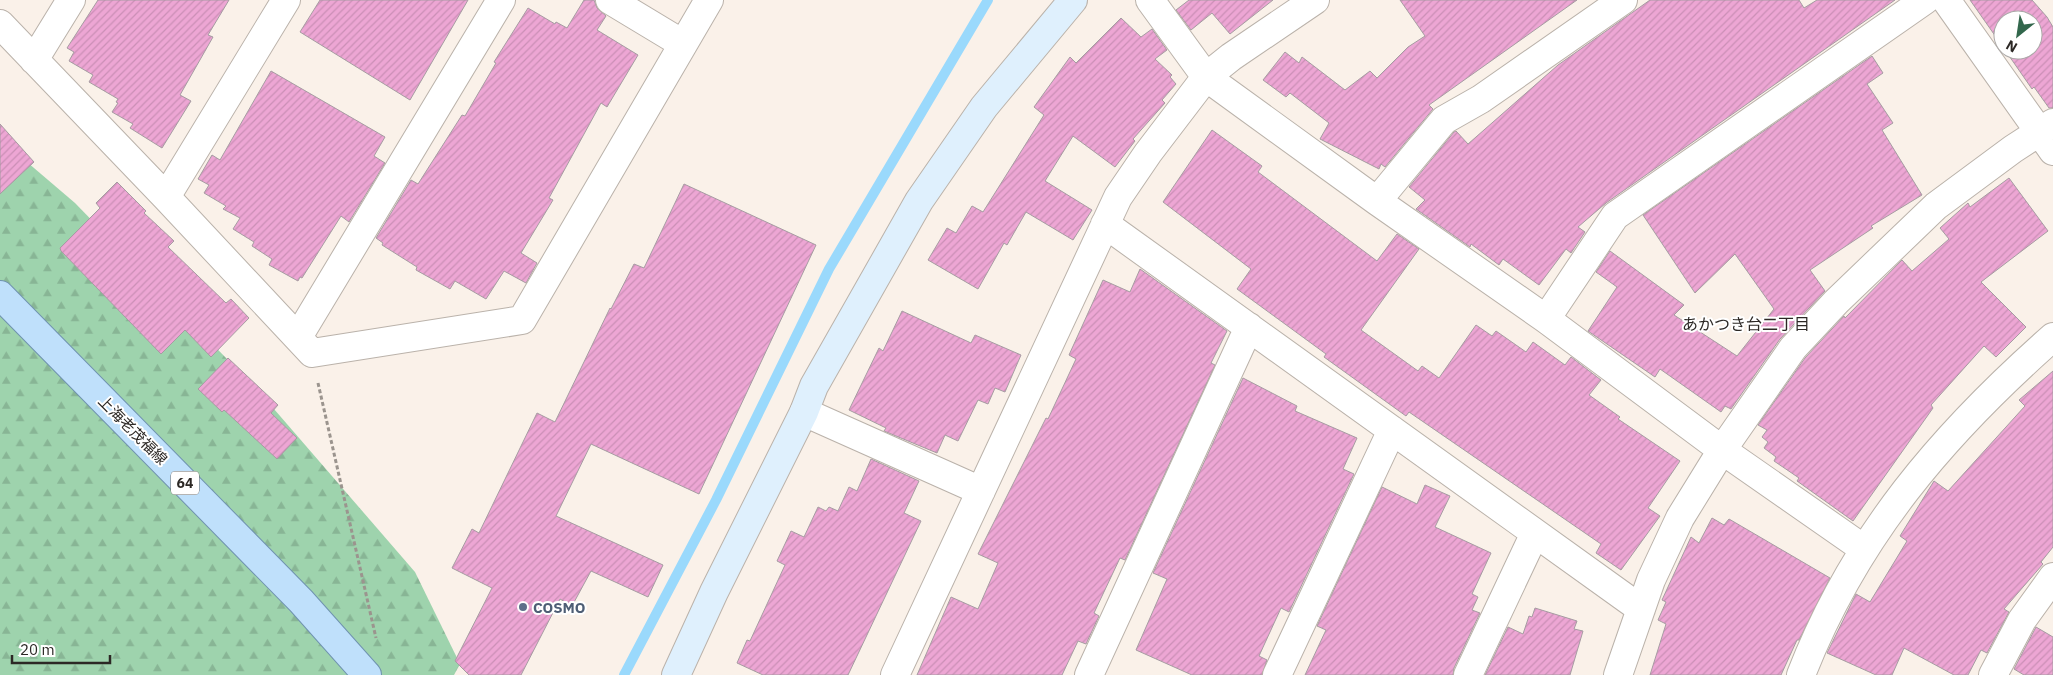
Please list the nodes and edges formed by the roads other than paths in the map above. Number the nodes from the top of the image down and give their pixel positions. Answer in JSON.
{"nodes":[{"id":1,"x":71,"y":0,"type":"edge"},
{"id":2,"x":286,"y":0,"type":"edge"},
{"id":3,"x":501,"y":0,"type":"edge"},
{"id":4,"x":610,"y":0,"type":"edge"},
{"id":5,"x":709,"y":0,"type":"edge"},
{"id":6,"x":1073,"y":0,"type":"edge"},
{"id":7,"x":1150,"y":0,"type":"edge"},
{"id":8,"x":1315,"y":0,"type":"edge"},
{"id":9,"x":1623,"y":0,"type":"edge"},
{"id":10,"x":1926,"y":0,"type":"edge"},
{"id":11,"x":1946,"y":0,"type":"edge"},
{"id":12,"x":0,"y":24,"type":"edge"},
{"id":13,"x":683,"y":44,"type":"junction"},
{"id":14,"x":34,"y":60,"type":"junction"},
{"id":15,"x":1206,"y":77,"type":"junction"},
{"id":16,"x":2049,"y":135,"type":"edge"},
{"id":17,"x":166,"y":197,"type":"junction"},
{"id":18,"x":1377,"y":201,"type":"junction"},
{"id":19,"x":1104,"y":224,"type":"junction"},
{"id":20,"x":0,"y":295,"type":"edge"},
{"id":21,"x":1546,"y":319,"type":"junction"},
{"id":22,"x":1249,"y":327,"type":"junction"},
{"id":23,"x":2053,"y":337,"type":"edge"},
{"id":24,"x":305,"y":345,"type":"junction"},
{"id":25,"x":804,"y":412,"type":"junction"},
{"id":26,"x":1392,"y":430,"type":"junction"},
{"id":27,"x":1722,"y":450,"type":"junction"},
{"id":28,"x":981,"y":491,"type":"junction"},
{"id":29,"x":1535,"y":533,"type":"junction"},
{"id":30,"x":1864,"y":549,"type":"junction"},
{"id":31,"x":2053,"y":577,"type":"edge"},
{"id":32,"x":1641,"y":609,"type":"junction"},
{"id":33,"x":367,"y":675,"type":"edge"},
{"id":34,"x":676,"y":675,"type":"edge"},
{"id":35,"x":895,"y":675,"type":"edge"},
{"id":36,"x":1088,"y":675,"type":"edge"},
{"id":37,"x":1277,"y":675,"type":"edge"},
{"id":38,"x":1468,"y":675,"type":"edge"},
{"id":39,"x":1618,"y":675,"type":"edge"},
{"id":40,"x":1801,"y":675,"type":"edge"},
{"id":41,"x":1993,"y":675,"type":"edge"}],
"edges":[{"from":1,"to":14,"type":"street"},
{"from":2,"to":17,"type":"street"},
{"from":3,"to":24,"type":"street"},
{"from":4,"to":13,"type":"street"},
{"from":5,"to":13,"type":"street"},
{"from":6,"to":25,"type":"street"},
{"from":7,"to":15,"type":"street"},
{"from":8,"to":15,"type":"street"},
{"from":9,"to":18,"type":"street"},
{"from":10,"to":21,"type":"street"},
{"from":11,"to":16,"type":"street"},
{"from":12,"to":14,"type":"street"},
{"from":13,"to":24,"type":"street"},
{"from":14,"to":17,"type":"street"},
{"from":15,"to":18,"type":"street"},
{"from":15,"to":19,"type":"street"},
{"from":16,"to":27,"type":"street"},
{"from":17,"to":24,"type":"street"},
{"from":18,"to":21,"type":"street"},
{"from":19,"to":22,"type":"street"},
{"from":19,"to":28,"type":"street"},
{"from":20,"to":33,"type":"main road","name":"上海老茂福線","number":"64"},
{"from":21,"to":27,"type":"street"},
{"from":22,"to":26,"type":"street"},
{"from":22,"to":36,"type":"street"},
{"from":23,"to":30,"type":"street"},
{"from":25,"to":28,"type":"street"},
{"from":25,"to":34,"type":"street"},
{"from":26,"to":29,"type":"street"},
{"from":26,"to":37,"type":"street"},
{"from":27,"to":30,"type":"street"},
{"from":27,"to":32,"type":"street"},
{"from":28,"to":35,"type":"street"},
{"from":29,"to":32,"type":"street"},
{"from":29,"to":38,"type":"street"},
{"from":30,"to":40,"type":"street"},
{"from":31,"to":41,"type":"street"},
{"from":32,"to":39,"type":"street"}]}
